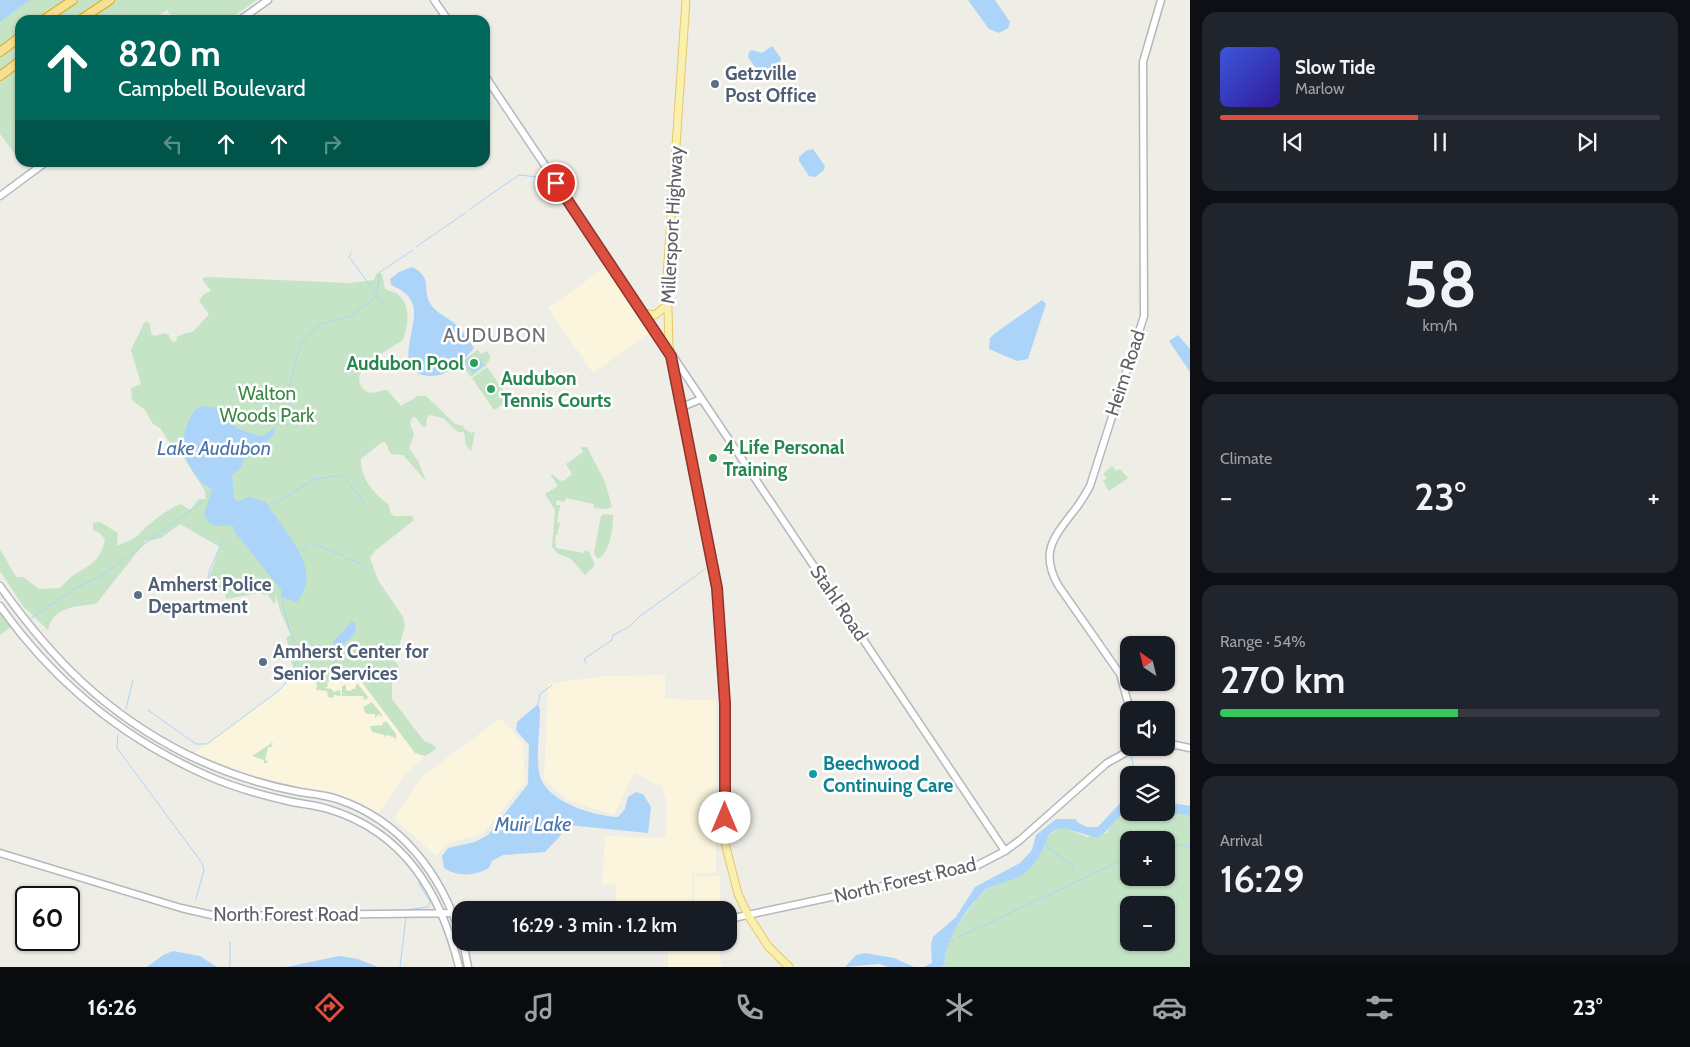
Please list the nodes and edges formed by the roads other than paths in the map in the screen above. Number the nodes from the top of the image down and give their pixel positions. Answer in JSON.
{"nodes":[{"id":1,"x":73,"y":0,"type":"edge"},
{"id":2,"x":110,"y":0,"type":"edge"},
{"id":3,"x":268,"y":0,"type":"edge"},
{"id":4,"x":434,"y":0,"type":"edge"},
{"id":5,"x":686,"y":0,"type":"edge"},
{"id":6,"x":1161,"y":0,"type":"edge"},
{"id":7,"x":50,"y":15,"type":"edge"},
{"id":8,"x":88,"y":15,"type":"edge"},
{"id":9,"x":247,"y":15,"type":"edge"},
{"id":10,"x":444,"y":15,"type":"edge"},
{"id":11,"x":15,"y":41,"type":"edge"},
{"id":12,"x":0,"y":52,"type":"edge"},
{"id":13,"x":15,"y":65,"type":"edge"},
{"id":14,"x":0,"y":76,"type":"edge"},
{"id":15,"x":490,"y":84,"type":"edge"},
{"id":16,"x":39,"y":167,"type":"edge"},
{"id":17,"x":0,"y":196,"type":"edge"},
{"id":18,"x":667,"y":305,"type":"junction"},
{"id":19,"x":642,"y":312,"type":"junction"},
{"id":20,"x":671,"y":356,"type":"junction"},
{"id":21,"x":701,"y":399,"type":"junction"},
{"id":22,"x":682,"y":407,"type":"junction"},
{"id":23,"x":0,"y":586,"type":"edge"},
{"id":24,"x":0,"y":606,"type":"edge"},
{"id":25,"x":39,"y":639,"type":"junction"},
{"id":26,"x":30,"y":645,"type":"junction"},
{"id":27,"x":1128,"y":701,"type":"edge"},
{"id":28,"x":1175,"y":745,"type":"edge"},
{"id":29,"x":1190,"y":748,"type":"edge"},
{"id":30,"x":1120,"y":754,"type":"edge"},
{"id":31,"x":251,"y":779,"type":"junction"},
{"id":32,"x":248,"y":790,"type":"junction"},
{"id":33,"x":300,"y":792,"type":"junction"},
{"id":34,"x":297,"y":803,"type":"junction"},
{"id":35,"x":1005,"y":852,"type":"junction"},
{"id":36,"x":0,"y":853,"type":"edge"},
{"id":37,"x":452,"y":911,"type":"edge"},
{"id":38,"x":442,"y":913,"type":"junction"},
{"id":39,"x":452,"y":913,"type":"edge"},
{"id":40,"x":748,"y":915,"type":"junction"},
{"id":41,"x":737,"y":917,"type":"edge"},
{"id":42,"x":465,"y":951,"type":"edge"},
{"id":43,"x":459,"y":967,"type":"edge"},
{"id":44,"x":468,"y":967,"type":"edge"},
{"id":45,"x":789,"y":967,"type":"edge"}],
"edges":[{"from":1,"to":7,"type":"highway"},
{"from":2,"to":8,"type":"highway"},
{"from":3,"to":9,"type":"street"},
{"from":4,"to":10,"type":"street"},
{"from":5,"to":18,"type":"main road","name":"Millersport Highway"},
{"from":6,"to":27,"type":"street","name":"Heim Road"},
{"from":11,"to":12,"type":"highway"},
{"from":13,"to":14,"type":"highway"},
{"from":15,"to":19,"type":"street","name":"Stahl Road"},
{"from":16,"to":17,"type":"street"},
{"from":18,"to":19,"type":"main road"},
{"from":18,"to":20,"type":"main road","name":"Millersport Highway"},
{"from":19,"to":20,"type":"street","name":"Stahl Road"},
{"from":20,"to":21,"type":"street","name":"Stahl Road"},
{"from":20,"to":22,"type":"main road","name":"Millersport Highway"},
{"from":21,"to":22,"type":"street"},
{"from":21,"to":35,"type":"street","name":"Stahl Road"},
{"from":22,"to":40,"type":"main road","name":"Millersport Highway"},
{"from":23,"to":25,"type":"street"},
{"from":24,"to":26,"type":"street"},
{"from":25,"to":26,"type":"street"},
{"from":25,"to":31,"type":"street"},
{"from":26,"to":32,"type":"street"},
{"from":28,"to":29,"type":"street"},
{"from":30,"to":35,"type":"street","name":"North Forest Road"},
{"from":31,"to":32,"type":"street"},
{"from":31,"to":33,"type":"street"},
{"from":32,"to":34,"type":"street"},
{"from":33,"to":34,"type":"street"},
{"from":33,"to":37,"type":"street"},
{"from":34,"to":38,"type":"street"},
{"from":35,"to":40,"type":"street","name":"North Forest Road"},
{"from":36,"to":38,"type":"street","name":"North Forest Road"},
{"from":38,"to":39,"type":"street","name":"North Forest Road"},
{"from":38,"to":43,"type":"street"},
{"from":40,"to":41,"type":"street","name":"North Forest Road"},
{"from":40,"to":45,"type":"main road","name":"Millersport Highway"},
{"from":42,"to":44,"type":"street"}]}
